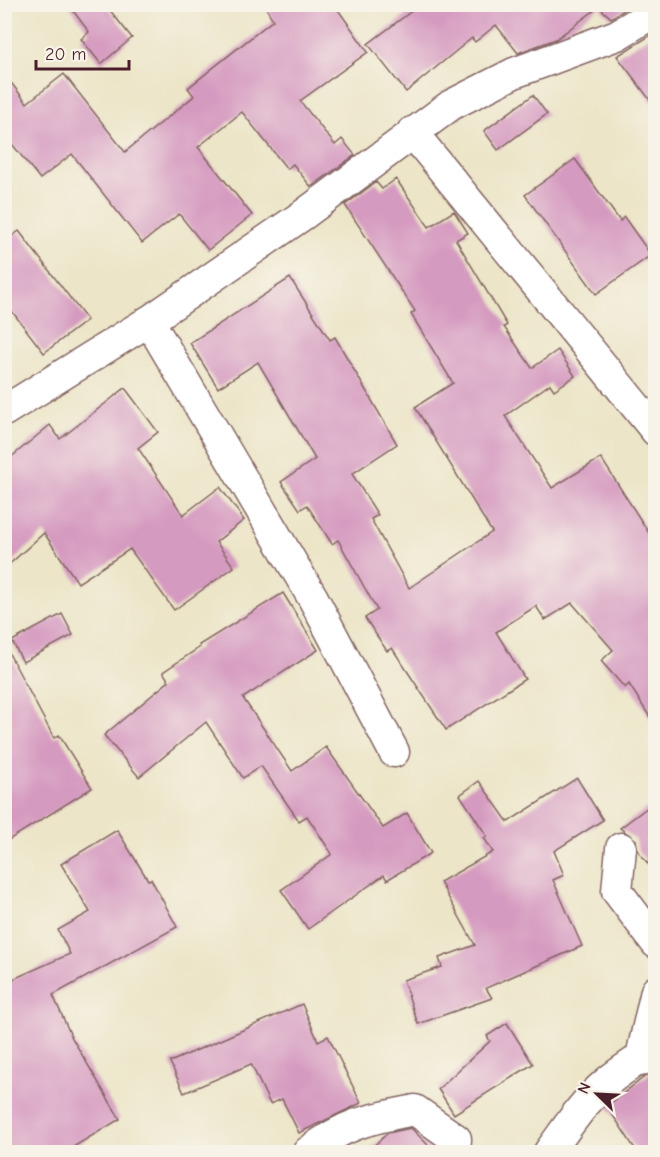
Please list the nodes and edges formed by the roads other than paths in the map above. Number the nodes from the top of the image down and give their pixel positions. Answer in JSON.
{"nodes":[{"id":1,"x":656,"y":10,"type":"edge"},
{"id":2,"x":412,"y":132,"type":"junction"},
{"id":3,"x":149,"y":321,"type":"junction"},
{"id":4,"x":4,"y":411,"type":"edge"},
{"id":5,"x":656,"y":431,"type":"edge"},
{"id":6,"x":394,"y":752,"type":"dead end"},
{"id":7,"x":621,"y":848,"type":"dead end"},
{"id":8,"x":656,"y":943,"type":"edge"},
{"id":9,"x":656,"y":991,"type":"edge"},
{"id":10,"x":648,"y":1053,"type":"edge"},
{"id":11,"x":308,"y":1152,"type":"edge"},
{"id":12,"x":455,"y":1152,"type":"edge"},
{"id":13,"x":549,"y":1152,"type":"edge"}],
"edges":[{"from":1,"to":2,"type":"street"},
{"from":2,"to":3,"type":"street"},
{"from":2,"to":5,"type":"street"},
{"from":3,"to":4,"type":"street"},
{"from":3,"to":6,"type":"street"},
{"from":7,"to":8,"type":"street"},
{"from":9,"to":10,"type":"street"},
{"from":10,"to":13,"type":"street"},
{"from":11,"to":12,"type":"street"}]}
